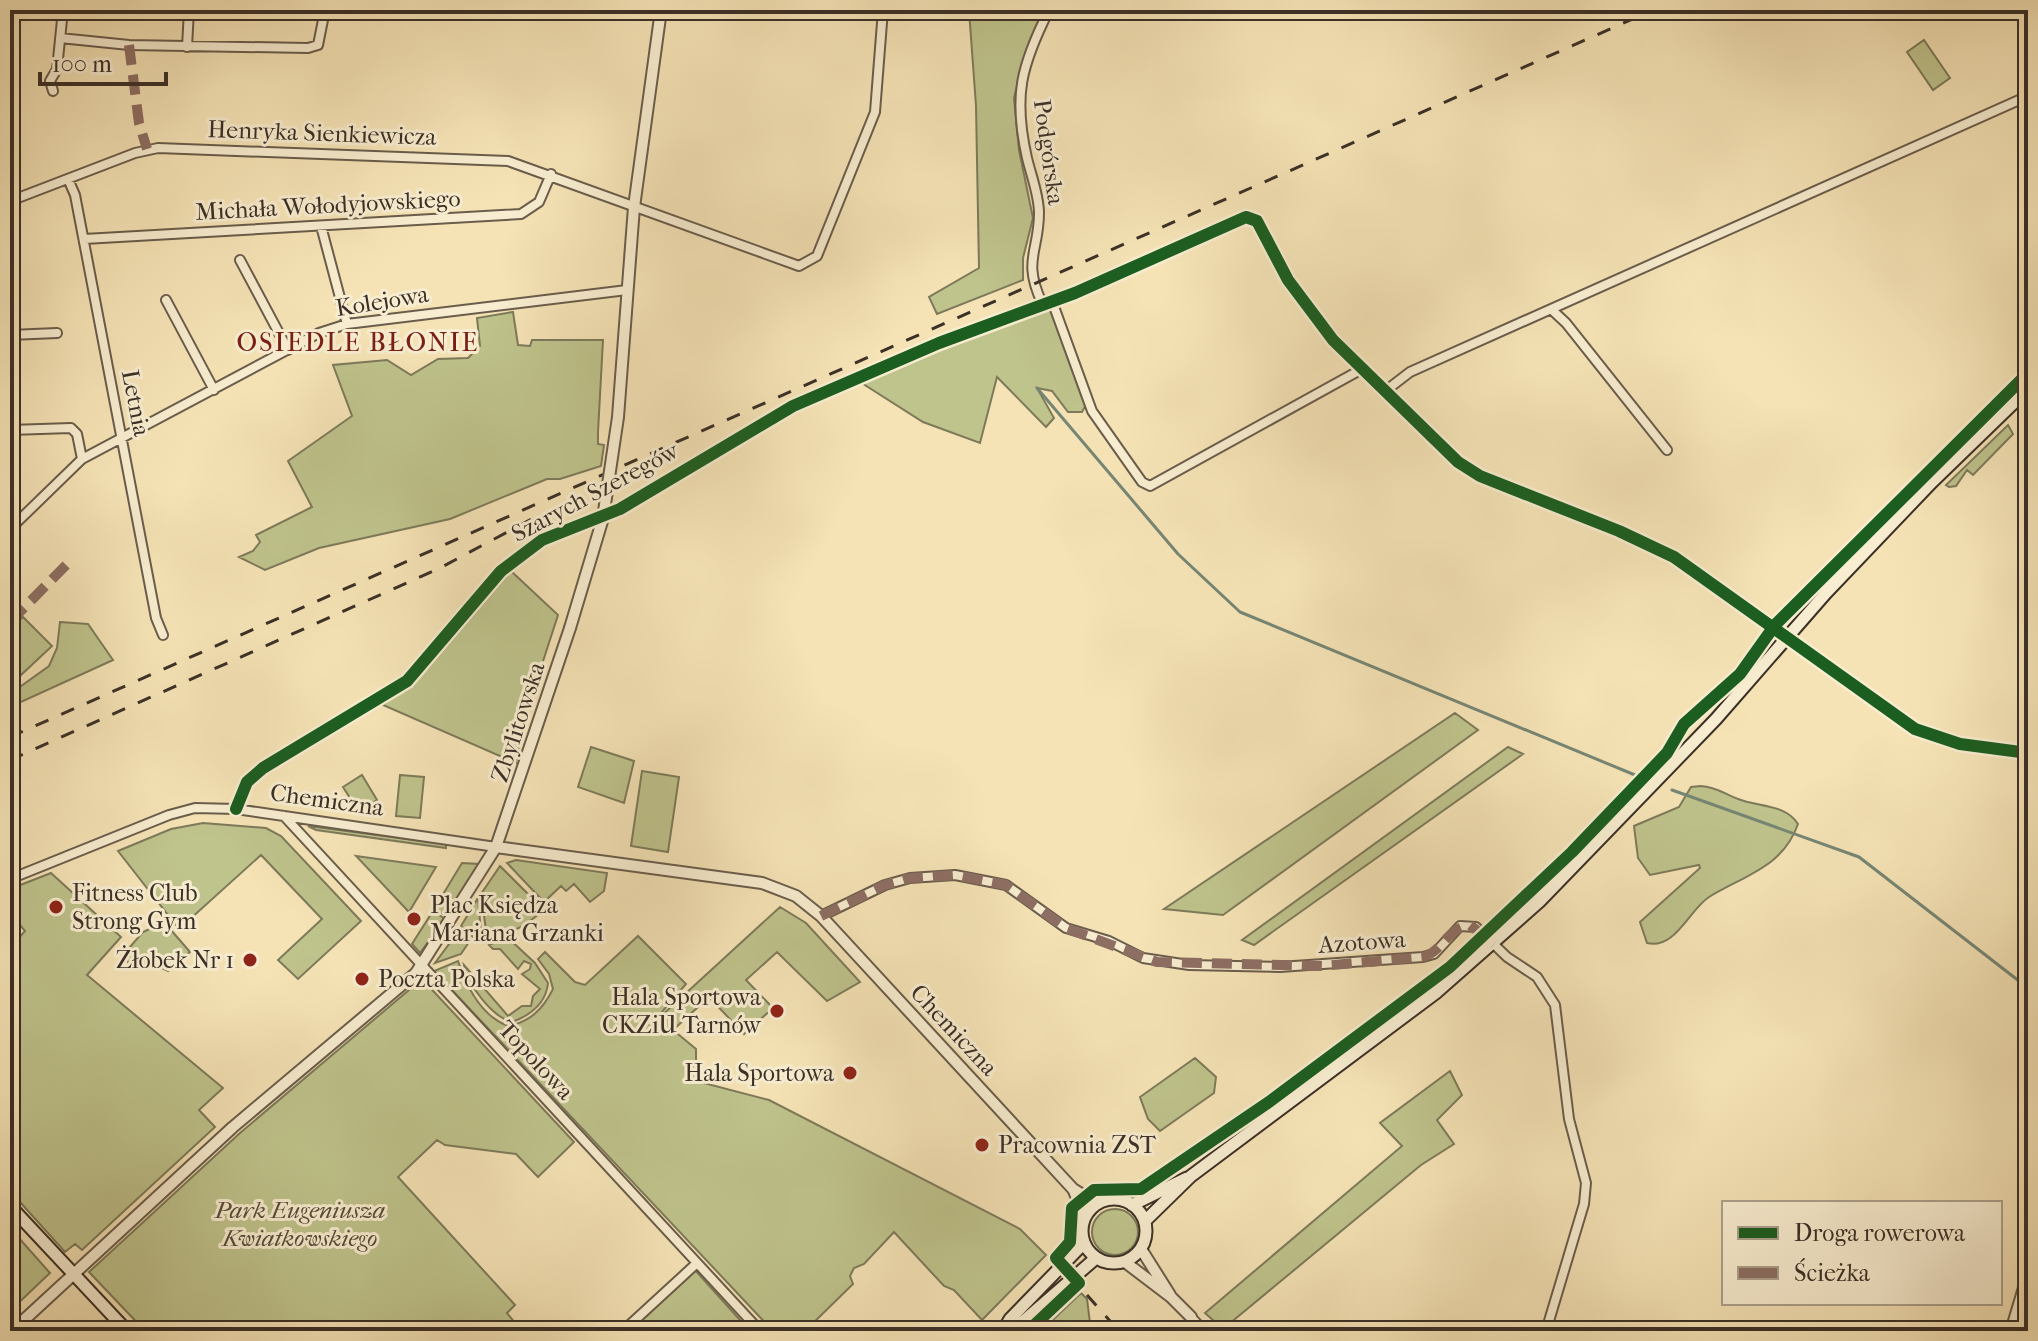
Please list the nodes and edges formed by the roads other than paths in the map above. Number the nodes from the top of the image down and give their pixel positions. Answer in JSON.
{"nodes":[{"id":1,"x":63,"y":10,"type":"edge"},
{"id":2,"x":189,"y":10,"type":"edge"},
{"id":3,"x":325,"y":10,"type":"edge"},
{"id":4,"x":661,"y":10,"type":"edge"},
{"id":5,"x":883,"y":10,"type":"edge"},
{"id":6,"x":1049,"y":10,"type":"edge"},
{"id":7,"x":60,"y":38,"type":"junction"},
{"id":8,"x":187,"y":47,"type":"junction"},
{"id":9,"x":53,"y":91,"type":"dead end"},
{"id":10,"x":2028,"y":96,"type":"edge"},
{"id":11,"x":551,"y":174,"type":"junction"},
{"id":12,"x":68,"y":179,"type":"junction"},
{"id":13,"x":10,"y":201,"type":"edge"},
{"id":14,"x":634,"y":207,"type":"junction"},
{"id":15,"x":321,"y":226,"type":"junction"},
{"id":16,"x":84,"y":239,"type":"junction"},
{"id":17,"x":240,"y":260,"type":"dead end"},
{"id":18,"x":627,"y":290,"type":"junction"},
{"id":19,"x":166,"y":300,"type":"dead end"},
{"id":20,"x":1052,"y":301,"type":"junction"},
{"id":21,"x":1042,"y":303,"type":"junction"},
{"id":22,"x":1551,"y":309,"type":"junction"},
{"id":23,"x":347,"y":324,"type":"junction"},
{"id":24,"x":57,"y":333,"type":"dead end"},
{"id":25,"x":10,"y":335,"type":"edge"},
{"id":26,"x":288,"y":350,"type":"junction"},
{"id":27,"x":1362,"y":369,"type":"junction"},
{"id":28,"x":2028,"y":389,"type":"edge"},
{"id":29,"x":214,"y":390,"type":"junction"},
{"id":30,"x":1384,"y":392,"type":"junction"},
{"id":31,"x":10,"y":430,"type":"edge"},
{"id":32,"x":123,"y":438,"type":"junction"},
{"id":33,"x":1667,"y":450,"type":"dead end"},
{"id":34,"x":82,"y":459,"type":"junction"},
{"id":35,"x":10,"y":529,"type":"edge"},
{"id":36,"x":163,"y":635,"type":"dead end"},
{"id":37,"x":1786,"y":638,"type":"junction"},
{"id":38,"x":2028,"y":753,"type":"edge"},
{"id":39,"x":236,"y":809,"type":"junction"},
{"id":40,"x":284,"y":816,"type":"junction"},
{"id":41,"x":496,"y":847,"type":"junction"},
{"id":42,"x":10,"y":879,"type":"edge"},
{"id":43,"x":821,"y":916,"type":"junction"},
{"id":44,"x":1494,"y":944,"type":"junction"},
{"id":45,"x":421,"y":966,"type":"junction"},
{"id":46,"x":1191,"y":1176,"type":"junction"},
{"id":47,"x":1073,"y":1189,"type":"junction"},
{"id":48,"x":1097,"y":1204,"type":"junction"},
{"id":49,"x":1132,"y":1205,"type":"junction"},
{"id":50,"x":10,"y":1206,"type":"edge"},
{"id":51,"x":1085,"y":1217,"type":"junction"},
{"id":52,"x":1145,"y":1221,"type":"junction"},
{"id":53,"x":1084,"y":1243,"type":"junction"},
{"id":54,"x":1141,"y":1249,"type":"junction"},
{"id":55,"x":1096,"y":1258,"type":"junction"},
{"id":56,"x":1125,"y":1262,"type":"junction"},
{"id":57,"x":697,"y":1263,"type":"junction"},
{"id":58,"x":2028,"y":1271,"type":"edge"},
{"id":59,"x":74,"y":1275,"type":"junction"},
{"id":60,"x":1171,"y":1297,"type":"junction"},
{"id":61,"x":1191,"y":1317,"type":"joint"},
{"id":62,"x":759,"y":1330,"type":"edge"},
{"id":63,"x":12,"y":1331,"type":"edge"},
{"id":64,"x":127,"y":1331,"type":"edge"},
{"id":65,"x":623,"y":1331,"type":"edge"},
{"id":66,"x":1003,"y":1331,"type":"edge"},
{"id":67,"x":1012,"y":1331,"type":"edge"},
{"id":68,"x":1204,"y":1331,"type":"edge"},
{"id":69,"x":1546,"y":1331,"type":"edge"},
{"id":70,"x":2010,"y":1331,"type":"edge"}],
"edges":[{"from":1,"to":7,"type":"street"},
{"from":2,"to":8,"type":"street"},
{"from":3,"to":8,"type":"street"},
{"from":4,"to":14,"type":"street","name":"Zbylitowska"},
{"from":5,"to":14,"type":"street","name":"Henryka Sienkiewicza"},
{"from":6,"to":21,"type":"street","name":"Podgórska"},
{"from":7,"to":8,"type":"street"},
{"from":7,"to":9,"type":"street"},
{"from":10,"to":22,"type":"street"},
{"from":11,"to":12,"type":"street","name":"Henryka Sienkiewicza"},
{"from":11,"to":14,"type":"street","name":"Henryka Sienkiewicza"},
{"from":11,"to":15,"type":"street","name":"Michała Wołodyjowskiego"},
{"from":12,"to":13,"type":"street","name":"Henryka Sienkiewicza"},
{"from":12,"to":16,"type":"street","name":"Letnia"},
{"from":14,"to":18,"type":"street","name":"Zbylitowska"},
{"from":15,"to":16,"type":"street","name":"Michała Wołodyjowskiego"},
{"from":15,"to":23,"type":"street"},
{"from":16,"to":32,"type":"street","name":"Letnia"},
{"from":17,"to":26,"type":"street"},
{"from":18,"to":23,"type":"street","name":"Kolejowa"},
{"from":18,"to":41,"type":"street","name":"Zbylitowska","bridge":true},
{"from":19,"to":29,"type":"street"},
{"from":20,"to":21,"type":"street","name":"Szarych Szeregów"},
{"from":20,"to":27,"type":"street","name":"Szarych Szeregów"},
{"from":20,"to":27,"type":"street"},
{"from":21,"to":39,"type":"street","name":"Szarych Szeregów"},
{"from":22,"to":30,"type":"street"},
{"from":22,"to":33,"type":"street"},
{"from":23,"to":26,"type":"street","name":"Kolejowa"},
{"from":24,"to":25,"type":"street"},
{"from":26,"to":29,"type":"street","name":"Kolejowa"},
{"from":27,"to":30,"type":"street"},
{"from":28,"to":37,"type":"main road"},
{"from":29,"to":32,"type":"street","name":"Kolejowa"},
{"from":30,"to":37,"type":"street"},
{"from":31,"to":34,"type":"street"},
{"from":32,"to":34,"type":"street","name":"Kolejowa"},
{"from":32,"to":36,"type":"street","name":"Letnia"},
{"from":34,"to":35,"type":"street","name":"Kolejowa"},
{"from":37,"to":38,"type":"street"},
{"from":37,"to":44,"type":"main road"},
{"from":39,"to":40,"type":"street","name":"Chemiczna"},
{"from":39,"to":42,"type":"street","name":"Chemiczna"},
{"from":40,"to":41,"type":"street","name":"Chemiczna"},
{"from":40,"to":45,"type":"street","name":"Topolowa"},
{"from":41,"to":43,"type":"street","name":"Chemiczna"},
{"from":41,"to":45,"type":"street","name":"Zbylitowska"},
{"from":43,"to":44,"type":"street","name":"Azotowa"},
{"from":43,"to":47,"type":"street","name":"Chemiczna"},
{"from":44,"to":46,"type":"main road"},
{"from":44,"to":69,"type":"street","name":"Azotowa"},
{"from":45,"to":57,"type":"street","name":"Topolowa"},
{"from":45,"to":59,"type":"street","name":"Zbylitowska"},
{"from":46,"to":49,"type":"main road"},
{"from":46,"to":52,"type":"main road"},
{"from":47,"to":48,"type":"street","name":"Chemiczna"},
{"from":47,"to":51,"type":"street","name":"Chemiczna"},
{"from":48,"to":49,"type":"main road"},
{"from":48,"to":51,"type":"main road"},
{"from":49,"to":52,"type":"main road"},
{"from":50,"to":59,"type":"main road"},
{"from":51,"to":53,"type":"main road"},
{"from":52,"to":54,"type":"main road"},
{"from":53,"to":55,"type":"main road"},
{"from":53,"to":66,"type":"main road"},
{"from":54,"to":56,"type":"main road"},
{"from":54,"to":60,"type":"street"},
{"from":55,"to":56,"type":"main road"},
{"from":55,"to":67,"type":"main road"},
{"from":56,"to":60,"type":"street"},
{"from":57,"to":62,"type":"street","name":"Topolowa"},
{"from":57,"to":65,"type":"street"},
{"from":58,"to":70,"type":"street"},
{"from":59,"to":63,"type":"street","name":"Zbylitowska"},
{"from":59,"to":64,"type":"main road"},
{"from":60,"to":61,"type":"street"},
{"from":61,"to":68,"type":"street"}]}
